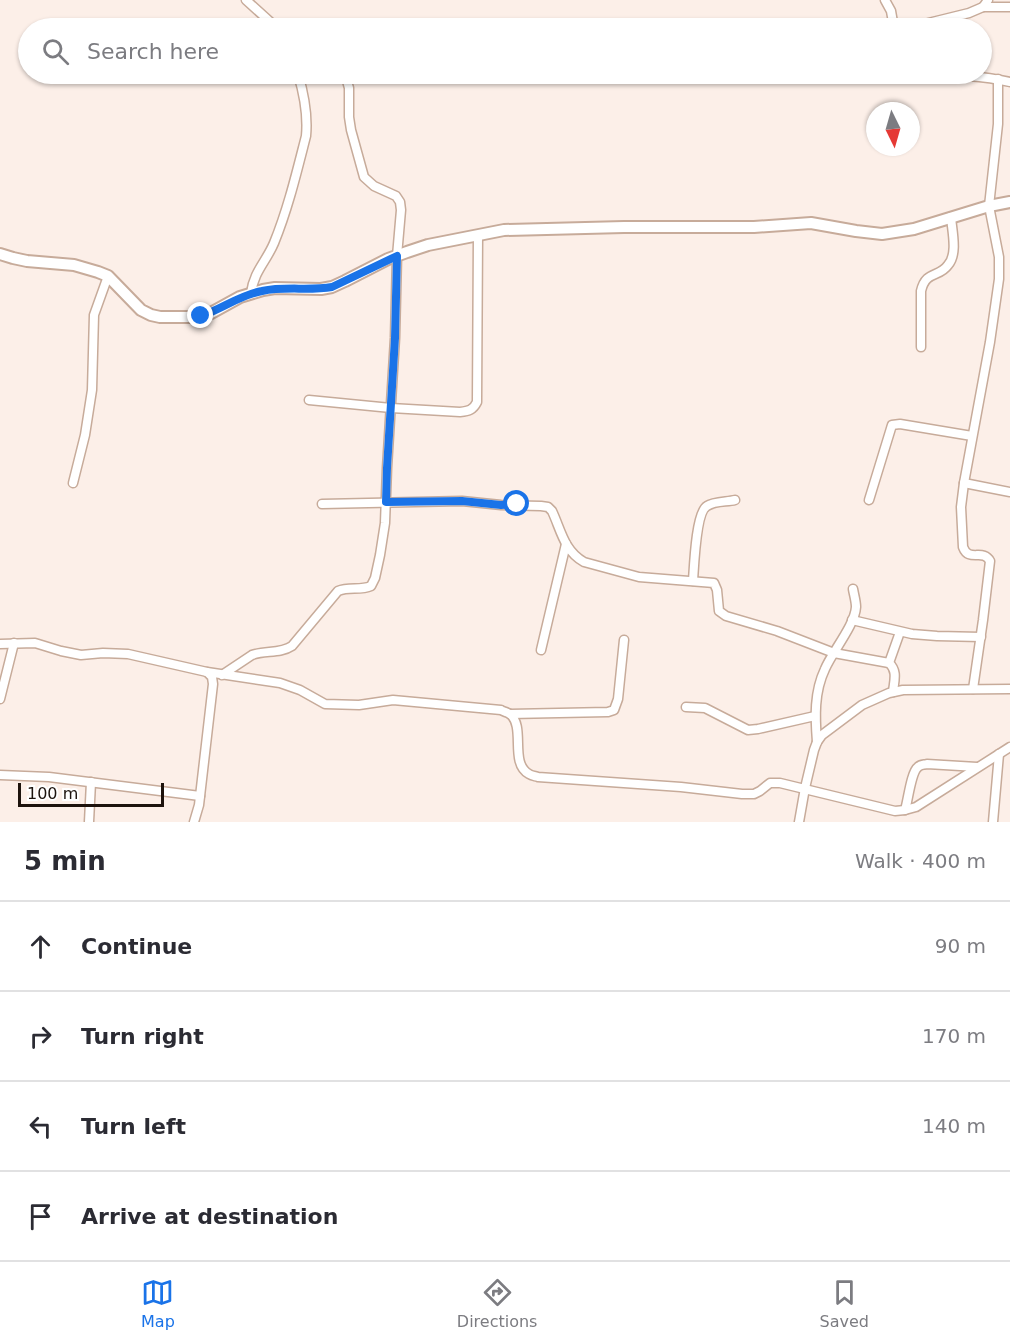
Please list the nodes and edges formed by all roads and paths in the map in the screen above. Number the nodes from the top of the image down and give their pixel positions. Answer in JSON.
{"nodes":[{"id":1,"x":246,"y":0,"type":"edge"},
{"id":2,"x":885,"y":0,"type":"edge"},
{"id":3,"x":986,"y":3,"type":"edge"},
{"id":4,"x":1010,"y":7,"type":"edge"},
{"id":5,"x":266,"y":18,"type":"edge"},
{"id":6,"x":892,"y":18,"type":"edge"},
{"id":7,"x":948,"y":18,"type":"edge"},
{"id":8,"x":992,"y":78,"type":"edge"},
{"id":9,"x":998,"y":79,"type":"junction"},
{"id":10,"x":1010,"y":81,"type":"edge"},
{"id":11,"x":300,"y":84,"type":"edge"},
{"id":12,"x":348,"y":84,"type":"edge"},
{"id":13,"x":1010,"y":202,"type":"edge"},
{"id":14,"x":989,"y":206,"type":"junction"},
{"id":15,"x":951,"y":217,"type":"junction"},
{"id":16,"x":478,"y":235,"type":"junction"},
{"id":17,"x":0,"y":254,"type":"edge"},
{"id":18,"x":397,"y":256,"type":"junction"},
{"id":19,"x":108,"y":276,"type":"junction"},
{"id":20,"x":252,"y":293,"type":"junction"},
{"id":21,"x":921,"y":347,"type":"dead end"},
{"id":22,"x":309,"y":400,"type":"dead end"},
{"id":23,"x":392,"y":408,"type":"junction"},
{"id":24,"x":972,"y":436,"type":"junction"},
{"id":25,"x":73,"y":483,"type":"dead end"},
{"id":26,"x":964,"y":483,"type":"junction"},
{"id":27,"x":1010,"y":492,"type":"edge"},
{"id":28,"x":735,"y":500,"type":"dead end"},
{"id":29,"x":869,"y":500,"type":"dead end"},
{"id":30,"x":386,"y":502,"type":"junction"},
{"id":31,"x":322,"y":504,"type":"dead end"},
{"id":32,"x":566,"y":544,"type":"junction"},
{"id":33,"x":693,"y":581,"type":"junction"},
{"id":34,"x":853,"y":589,"type":"dead end"},
{"id":35,"x":852,"y":620,"type":"junction"},
{"id":36,"x":900,"y":633,"type":"junction"},
{"id":37,"x":981,"y":637,"type":"junction"},
{"id":38,"x":624,"y":640,"type":"dead end"},
{"id":39,"x":14,"y":643,"type":"junction"},
{"id":40,"x":0,"y":644,"type":"edge"},
{"id":41,"x":541,"y":650,"type":"dead end"},
{"id":42,"x":834,"y":652,"type":"junction"},
{"id":43,"x":889,"y":663,"type":"junction"},
{"id":44,"x":207,"y":672,"type":"junction"},
{"id":45,"x":222,"y":675,"type":"junction"},
{"id":46,"x":973,"y":689,"type":"junction"},
{"id":47,"x":1010,"y":689,"type":"edge"},
{"id":48,"x":893,"y":692,"type":"junction"},
{"id":49,"x":0,"y":699,"type":"edge"},
{"id":50,"x":686,"y":706,"type":"dead end"},
{"id":51,"x":510,"y":714,"type":"junction"},
{"id":52,"x":815,"y":716,"type":"junction"},
{"id":53,"x":817,"y":742,"type":"junction"},
{"id":54,"x":1010,"y":747,"type":"edge"},
{"id":55,"x":999,"y":754,"type":"junction"},
{"id":56,"x":977,"y":767,"type":"junction"},
{"id":57,"x":0,"y":775,"type":"edge"},
{"id":58,"x":92,"y":782,"type":"junction"},
{"id":59,"x":805,"y":788,"type":"junction"},
{"id":60,"x":200,"y":796,"type":"junction"},
{"id":61,"x":905,"y":810,"type":"junction"},
{"id":62,"x":89,"y":822,"type":"edge"},
{"id":63,"x":194,"y":822,"type":"edge"},
{"id":64,"x":799,"y":822,"type":"edge"},
{"id":65,"x":993,"y":822,"type":"edge"}],
"edges":[{"from":1,"to":5,"type":"street"},
{"from":2,"to":6,"type":"street"},
{"from":3,"to":4,"type":"street"},
{"from":3,"to":7,"type":"street"},
{"from":8,"to":9,"type":"street"},
{"from":9,"to":10,"type":"street"},
{"from":9,"to":14,"type":"street"},
{"from":11,"to":20,"type":"street"},
{"from":12,"to":18,"type":"street"},
{"from":13,"to":14,"type":"street"},
{"from":14,"to":15,"type":"street"},
{"from":14,"to":24,"type":"street"},
{"from":15,"to":16,"type":"street"},
{"from":15,"to":21,"type":"street"},
{"from":16,"to":18,"type":"street"},
{"from":16,"to":23,"type":"street"},
{"from":17,"to":19,"type":"street"},
{"from":18,"to":20,"type":"street"},
{"from":18,"to":23,"type":"street"},
{"from":19,"to":20,"type":"street"},
{"from":19,"to":25,"type":"street"},
{"from":22,"to":23,"type":"street"},
{"from":23,"to":30,"type":"street"},
{"from":24,"to":26,"type":"street"},
{"from":24,"to":29,"type":"street"},
{"from":26,"to":27,"type":"street"},
{"from":26,"to":37,"type":"street"},
{"from":28,"to":33,"type":"street"},
{"from":30,"to":31,"type":"street"},
{"from":30,"to":32,"type":"street"},
{"from":30,"to":45,"type":"street"},
{"from":32,"to":33,"type":"street"},
{"from":32,"to":41,"type":"street"},
{"from":33,"to":42,"type":"street"},
{"from":34,"to":35,"type":"street"},
{"from":35,"to":36,"type":"street"},
{"from":35,"to":42,"type":"street"},
{"from":36,"to":37,"type":"street"},
{"from":36,"to":43,"type":"street"},
{"from":37,"to":46,"type":"street"},
{"from":38,"to":51,"type":"street"},
{"from":39,"to":40,"type":"street"},
{"from":39,"to":44,"type":"street"},
{"from":39,"to":49,"type":"street"},
{"from":42,"to":43,"type":"street"},
{"from":42,"to":52,"type":"street"},
{"from":43,"to":48,"type":"street"},
{"from":44,"to":45,"type":"street"},
{"from":44,"to":60,"type":"street"},
{"from":45,"to":51,"type":"street"},
{"from":46,"to":47,"type":"street"},
{"from":46,"to":48,"type":"street"},
{"from":48,"to":53,"type":"street"},
{"from":50,"to":52,"type":"street"},
{"from":51,"to":59,"type":"street"},
{"from":52,"to":53,"type":"street"},
{"from":53,"to":59,"type":"street"},
{"from":54,"to":55,"type":"street"},
{"from":55,"to":56,"type":"street"},
{"from":55,"to":65,"type":"street"},
{"from":56,"to":61,"type":"street"},
{"from":56,"to":61,"type":"street"},
{"from":57,"to":58,"type":"street"},
{"from":58,"to":60,"type":"street"},
{"from":58,"to":62,"type":"street"},
{"from":59,"to":61,"type":"street"},
{"from":59,"to":64,"type":"street"},
{"from":60,"to":63,"type":"street"}]}
